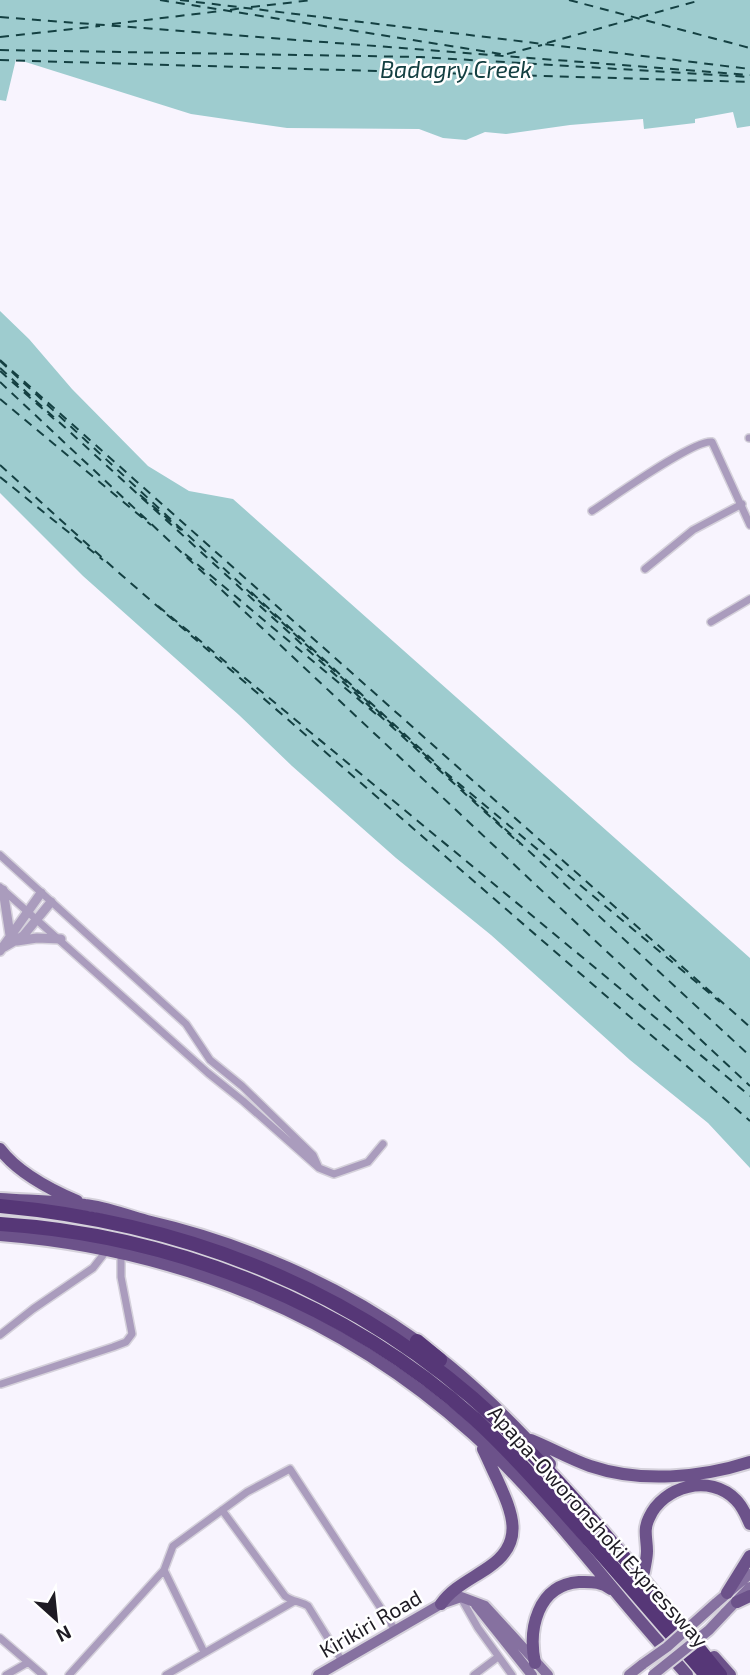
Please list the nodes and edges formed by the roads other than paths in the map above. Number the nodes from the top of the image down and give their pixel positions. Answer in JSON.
{"nodes":[{"id":1,"x":742,"y":504,"type":"junction"},
{"id":2,"x":592,"y":511,"type":"dead end"},
{"id":3,"x":750,"y":526,"type":"edge"},
{"id":4,"x":645,"y":569,"type":"dead end"},
{"id":5,"x":750,"y":599,"type":"edge"},
{"id":6,"x":710,"y":622,"type":"dead end"},
{"id":7,"x":0,"y":855,"type":"edge"},
{"id":8,"x":2,"y":888,"type":"edge"},
{"id":9,"x":41,"y":892,"type":"junction"},
{"id":10,"x":51,"y":902,"type":"junction"},
{"id":11,"x":27,"y":911,"type":"junction"},
{"id":12,"x":36,"y":918,"type":"junction"},
{"id":13,"x":13,"y":938,"type":"junction"},
{"id":14,"x":61,"y":939,"type":"junction"},
{"id":15,"x":1,"y":949,"type":"edge"},
{"id":16,"x":383,"y":1144,"type":"dead end"},
{"id":17,"x":0,"y":1149,"type":"edge"},
{"id":18,"x":319,"y":1168,"type":"junction"},
{"id":19,"x":0,"y":1199,"type":"edge"},
{"id":20,"x":87,"y":1205,"type":"junction"},
{"id":21,"x":0,"y":1206,"type":"edge"},
{"id":22,"x":106,"y":1215,"type":"junction"},
{"id":23,"x":0,"y":1224,"type":"edge"},
{"id":24,"x":0,"y":1235,"type":"edge"},
{"id":25,"x":114,"y":1250,"type":"junction"},
{"id":26,"x":274,"y":1297,"type":"junction"},
{"id":27,"x":310,"y":1314,"type":"junction"},
{"id":28,"x":0,"y":1335,"type":"edge"},
{"id":29,"x":414,"y":1345,"type":"junction"},
{"id":30,"x":452,"y":1375,"type":"junction"},
{"id":31,"x":1,"y":1384,"type":"edge"},
{"id":32,"x":476,"y":1436,"type":"junction"},
{"id":33,"x":529,"y":1439,"type":"junction"},
{"id":34,"x":750,"y":1462,"type":"edge"},
{"id":35,"x":222,"y":1510,"type":"junction"},
{"id":36,"x":750,"y":1524,"type":"edge"},
{"id":37,"x":750,"y":1556,"type":"edge"},
{"id":38,"x":164,"y":1570,"type":"junction"},
{"id":39,"x":644,"y":1573,"type":"junction"},
{"id":40,"x":750,"y":1574,"type":"edge"},
{"id":41,"x":750,"y":1587,"type":"edge"},
{"id":42,"x":617,"y":1594,"type":"junction"},
{"id":43,"x":750,"y":1596,"type":"edge"},
{"id":44,"x":732,"y":1597,"type":"junction"},
{"id":45,"x":466,"y":1598,"type":"junction"},
{"id":46,"x":293,"y":1602,"type":"junction"},
{"id":47,"x":441,"y":1604,"type":"junction"},
{"id":48,"x":395,"y":1630,"type":"junction"},
{"id":49,"x":0,"y":1638,"type":"edge"},
{"id":50,"x":204,"y":1652,"type":"junction"},
{"id":51,"x":498,"y":1657,"type":"junction"},
{"id":52,"x":342,"y":1661,"type":"junction"},
{"id":53,"x":27,"y":1663,"type":"junction"},
{"id":54,"x":534,"y":1669,"type":"edge"},
{"id":55,"x":724,"y":1672,"type":"edge"},
{"id":56,"x":6,"y":1675,"type":"edge"},
{"id":57,"x":43,"y":1675,"type":"edge"},
{"id":58,"x":69,"y":1675,"type":"edge"},
{"id":59,"x":166,"y":1675,"type":"edge"},
{"id":60,"x":318,"y":1675,"type":"edge"},
{"id":61,"x":474,"y":1675,"type":"edge"},
{"id":62,"x":512,"y":1675,"type":"edge"},
{"id":63,"x":548,"y":1675,"type":"edge"},
{"id":64,"x":629,"y":1675,"type":"edge"},
{"id":65,"x":653,"y":1675,"type":"edge"},
{"id":66,"x":687,"y":1675,"type":"edge"},
{"id":67,"x":706,"y":1675,"type":"edge"},
{"id":68,"x":743,"y":1675,"type":"edge"}],
"edges":[{"from":1,"to":2,"type":"street"},
{"from":1,"to":3,"type":"street"},
{"from":1,"to":4,"type":"street"},
{"from":5,"to":6,"type":"street"},
{"from":7,"to":9,"type":"street"},
{"from":8,"to":11,"type":"street"},
{"from":8,"to":13,"type":"street"},
{"from":9,"to":10,"type":"street"},
{"from":9,"to":11,"type":"street"},
{"from":10,"to":12,"type":"street"},
{"from":10,"to":18,"type":"street"},
{"from":11,"to":12,"type":"street"},
{"from":11,"to":13,"type":"street"},
{"from":12,"to":13,"type":"street"},
{"from":12,"to":14,"type":"street"},
{"from":13,"to":14,"type":"street"},
{"from":13,"to":15,"type":"street"},
{"from":14,"to":18,"type":"street"},
{"from":16,"to":18,"type":"street"},
{"from":17,"to":20,"type":"main road"},
{"from":19,"to":20,"type":"main road","name":"Apapa-Oworonshoki Expressway"},
{"from":20,"to":22,"type":"main road","name":"Apapa-Oworonshoki Expressway"},
{"from":21,"to":22,"type":"highway","name":"Apapa-Oworonshoki Expressway"},
{"from":22,"to":29,"type":"highway","name":"Apapa-Oworonshoki Expressway"},
{"from":23,"to":26,"type":"highway","name":"Apapa-Oworonshoki Expressway"},
{"from":24,"to":25,"type":"main road","name":"Apapa-Oworonshoki Expressway"},
{"from":25,"to":26,"type":"main road","name":"Apapa-Oworonshoki Expressway"},
{"from":25,"to":28,"type":"street"},
{"from":25,"to":31,"type":"street"},
{"from":26,"to":27,"type":"highway","name":"Apapa-Oworonshoki Expressway"},
{"from":26,"to":27,"type":"highway"},
{"from":27,"to":32,"type":"main road","name":"Apapa-Oworonshoki Expressway"},
{"from":27,"to":67,"type":"highway","name":"Apapa-Oworonshoki Expressway"},
{"from":29,"to":30,"type":"highway","name":"Apapa-Oworonshoki Expressway"},
{"from":29,"to":30,"type":"highway"},
{"from":30,"to":33,"type":"main road","name":"Apapa-Oworonshoki Expressway"},
{"from":30,"to":55,"type":"highway","name":"Apapa-Oworonshoki Expressway"},
{"from":32,"to":42,"type":"main road","name":"Apapa-Oworonshoki Expressway"},
{"from":32,"to":47,"type":"main road"},
{"from":33,"to":34,"type":"main road"},
{"from":33,"to":39,"type":"main road","name":"Apapa-Oworonshoki Expressway"},
{"from":35,"to":38,"type":"street"},
{"from":35,"to":46,"type":"street"},
{"from":35,"to":48,"type":"street"},
{"from":36,"to":39,"type":"main road"},
{"from":37,"to":44,"type":"main road"},
{"from":38,"to":50,"type":"street"},
{"from":38,"to":58,"type":"street"},
{"from":39,"to":55,"type":"main road","name":"Apapa-Oworonshoki Expressway"},
{"from":40,"to":44,"type":"main road"},
{"from":41,"to":44,"type":"main road"},
{"from":42,"to":54,"type":"main road"},
{"from":42,"to":66,"type":"main road","name":"Apapa-Oworonshoki Expressway"},
{"from":43,"to":44,"type":"main road"},
{"from":44,"to":64,"type":"main road","bridge":true},
{"from":44,"to":65,"type":"main road","bridge":true},
{"from":45,"to":47,"type":"main road","name":"Kirikiri Road"},
{"from":45,"to":51,"type":"street"},
{"from":45,"to":54,"type":"main road"},
{"from":46,"to":50,"type":"street"},
{"from":46,"to":52,"type":"street"},
{"from":47,"to":48,"type":"main road","name":"Kirikiri Road"},
{"from":48,"to":52,"type":"main road","name":"Kirikiri Road"},
{"from":49,"to":53,"type":"street"},
{"from":50,"to":59,"type":"street"},
{"from":51,"to":61,"type":"street"},
{"from":51,"to":62,"type":"street"},
{"from":52,"to":60,"type":"main road","name":"Kirikiri Road"},
{"from":53,"to":56,"type":"street"},
{"from":53,"to":57,"type":"street"},
{"from":54,"to":63,"type":"main road"},
{"from":55,"to":68,"type":"main road"}]}
